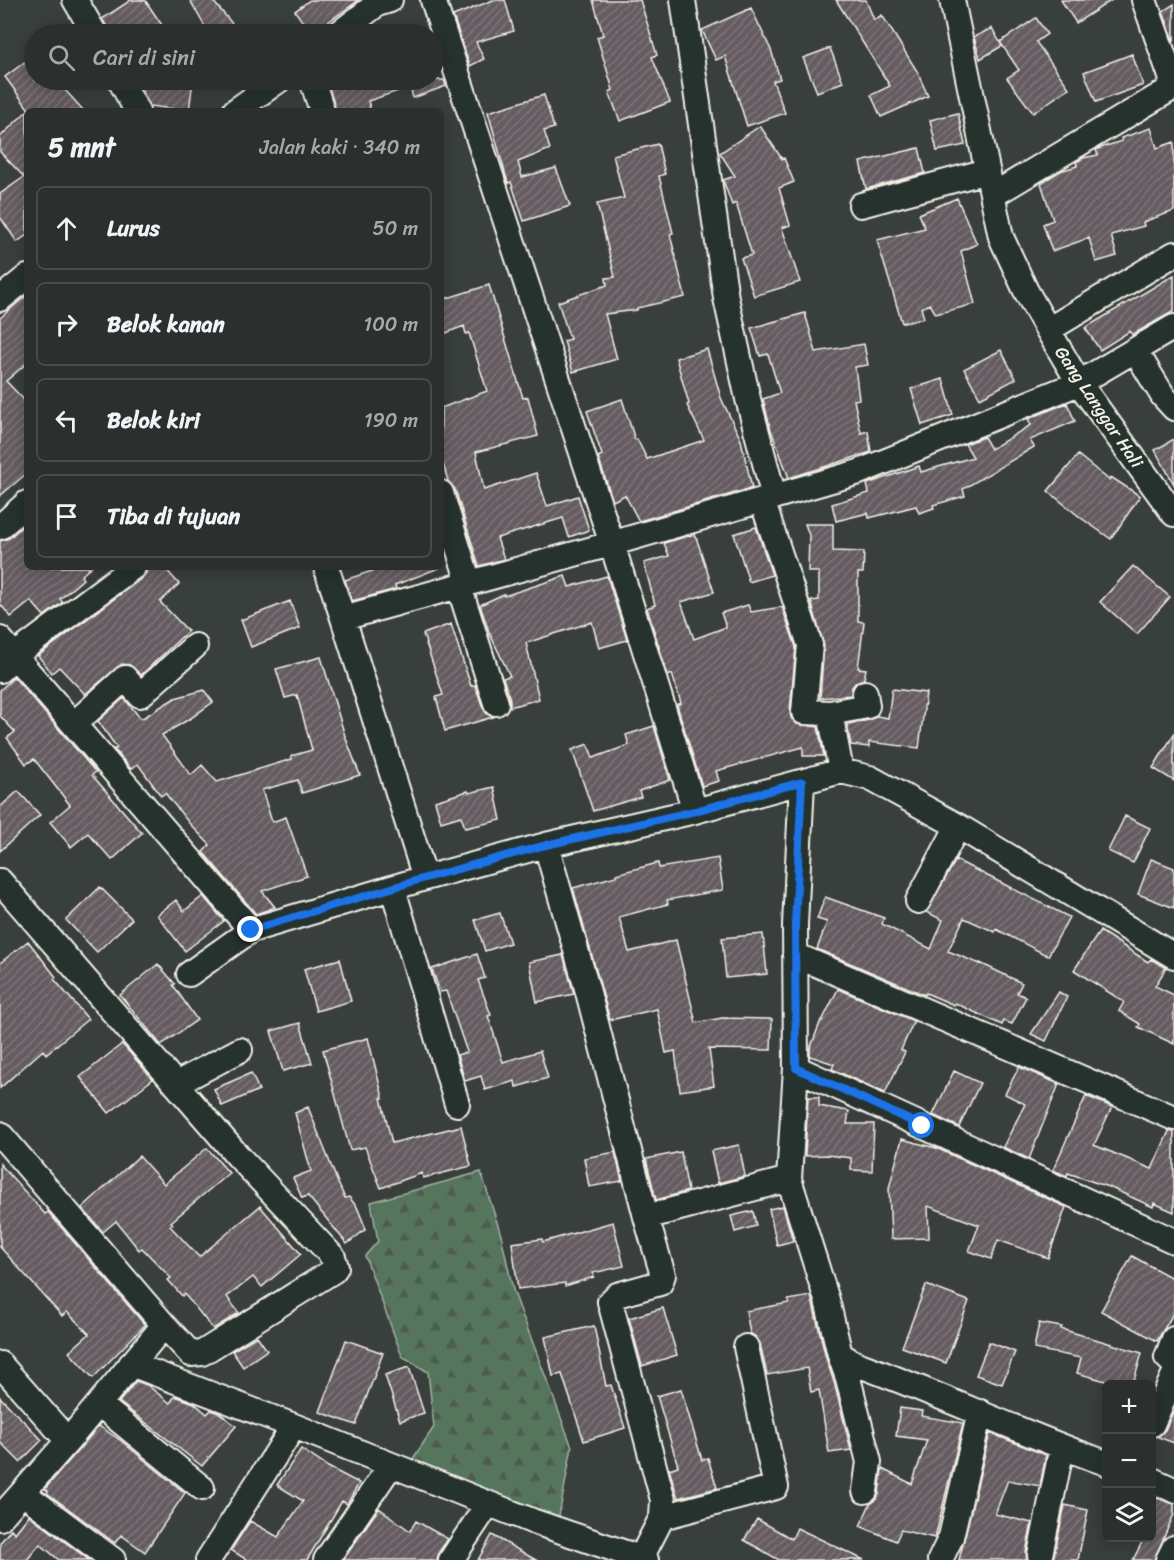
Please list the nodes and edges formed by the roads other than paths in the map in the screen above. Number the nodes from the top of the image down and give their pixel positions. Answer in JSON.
{"nodes":[{"id":1,"x":75,"y":0,"type":"edge"},
{"id":2,"x":434,"y":0,"type":"edge"},
{"id":3,"x":683,"y":0,"type":"edge"},
{"id":4,"x":952,"y":0,"type":"edge"},
{"id":5,"x":1144,"y":0,"type":"edge"},
{"id":6,"x":380,"y":1,"type":"edge"},
{"id":7,"x":88,"y":24,"type":"edge"},
{"id":8,"x":351,"y":24,"type":"edge"},
{"id":9,"x":442,"y":24,"type":"edge"},
{"id":10,"x":444,"y":31,"type":"edge"},
{"id":11,"x":1174,"y":86,"type":"edge"},
{"id":12,"x":125,"y":90,"type":"edge"},
{"id":13,"x":265,"y":90,"type":"edge"},
{"id":14,"x":315,"y":90,"type":"edge"},
{"id":15,"x":135,"y":108,"type":"edge"},
{"id":16,"x":240,"y":108,"type":"edge"},
{"id":17,"x":321,"y":108,"type":"edge"},
{"id":18,"x":987,"y":171,"type":"junction"},
{"id":19,"x":993,"y":195,"type":"junction"},
{"id":20,"x":861,"y":205,"type":"dead end"},
{"id":21,"x":1174,"y":254,"type":"edge"},
{"id":22,"x":24,"y":279,"type":"edge"},
{"id":23,"x":0,"y":299,"type":"edge"},
{"id":24,"x":1174,"y":327,"type":"edge"},
{"id":25,"x":1048,"y":330,"type":"junction"},
{"id":26,"x":1135,"y":350,"type":"junction"},
{"id":27,"x":1079,"y":383,"type":"junction"},
{"id":28,"x":1174,"y":408,"type":"edge"},
{"id":29,"x":768,"y":498,"type":"junction"},
{"id":30,"x":444,"y":505,"type":"edge"},
{"id":31,"x":24,"y":506,"type":"edge"},
{"id":32,"x":1174,"y":514,"type":"edge"},
{"id":33,"x":0,"y":526,"type":"edge"},
{"id":34,"x":612,"y":544,"type":"junction"},
{"id":35,"x":129,"y":570,"type":"edge"},
{"id":36,"x":327,"y":570,"type":"edge"},
{"id":37,"x":464,"y":584,"type":"junction"},
{"id":38,"x":343,"y":618,"type":"junction"},
{"id":39,"x":195,"y":646,"type":"dead end"},
{"id":40,"x":5,"y":655,"type":"edge"},
{"id":41,"x":865,"y":693,"type":"dead end"},
{"id":42,"x":496,"y":703,"type":"dead end"},
{"id":43,"x":830,"y":713,"type":"junction"},
{"id":44,"x":74,"y":724,"type":"junction"},
{"id":45,"x":841,"y":771,"type":"junction"},
{"id":46,"x":802,"y":782,"type":"junction"},
{"id":47,"x":695,"y":811,"type":"junction"},
{"id":48,"x":958,"y":826,"type":"junction"},
{"id":49,"x":546,"y":845,"type":"junction"},
{"id":50,"x":425,"y":878,"type":"junction"},
{"id":51,"x":0,"y":881,"type":"edge"},
{"id":52,"x":393,"y":889,"type":"junction"},
{"id":53,"x":918,"y":901,"type":"dead end"},
{"id":54,"x":251,"y":930,"type":"junction"},
{"id":55,"x":795,"y":955,"type":"junction"},
{"id":56,"x":1174,"y":956,"type":"edge"},
{"id":57,"x":189,"y":974,"type":"dead end"},
{"id":58,"x":240,"y":1050,"type":"dead end"},
{"id":59,"x":796,"y":1068,"type":"junction"},
{"id":60,"x":176,"y":1084,"type":"junction"},
{"id":61,"x":457,"y":1104,"type":"dead end"},
{"id":62,"x":1174,"y":1118,"type":"edge"},
{"id":63,"x":0,"y":1134,"type":"edge"},
{"id":64,"x":789,"y":1179,"type":"junction"},
{"id":65,"x":646,"y":1217,"type":"junction"},
{"id":66,"x":1174,"y":1241,"type":"edge"},
{"id":67,"x":164,"y":1325,"type":"junction"},
{"id":68,"x":1174,"y":1339,"type":"edge"},
{"id":69,"x":746,"y":1347,"type":"dead end"},
{"id":70,"x":840,"y":1355,"type":"junction"},
{"id":71,"x":0,"y":1364,"type":"edge"},
{"id":72,"x":131,"y":1364,"type":"junction"},
{"id":73,"x":1174,"y":1364,"type":"edge"},
{"id":74,"x":1174,"y":1375,"type":"edge"},
{"id":75,"x":99,"y":1404,"type":"junction"},
{"id":76,"x":980,"y":1412,"type":"junction"},
{"id":77,"x":1156,"y":1415,"type":"edge"},
{"id":78,"x":294,"y":1426,"type":"junction"},
{"id":79,"x":68,"y":1441,"type":"junction"},
{"id":80,"x":1062,"y":1447,"type":"junction"},
{"id":81,"x":1102,"y":1460,"type":"edge"},
{"id":82,"x":391,"y":1464,"type":"junction"},
{"id":83,"x":1156,"y":1482,"type":"edge"},
{"id":84,"x":202,"y":1488,"type":"dead end"},
{"id":85,"x":1174,"y":1490,"type":"edge"},
{"id":86,"x":865,"y":1491,"type":"dead end"},
{"id":87,"x":23,"y":1493,"type":"junction"},
{"id":88,"x":488,"y":1504,"type":"junction"},
{"id":89,"x":662,"y":1517,"type":"junction"},
{"id":90,"x":0,"y":1518,"type":"edge"},
{"id":91,"x":1174,"y":1548,"type":"edge"},
{"id":92,"x":1040,"y":1555,"type":"dead end"},
{"id":93,"x":644,"y":1559,"type":"edge"},
{"id":94,"x":113,"y":1560,"type":"edge"},
{"id":95,"x":208,"y":1560,"type":"edge"},
{"id":96,"x":326,"y":1560,"type":"edge"},
{"id":97,"x":451,"y":1560,"type":"edge"},
{"id":98,"x":940,"y":1560,"type":"edge"},
{"id":99,"x":1168,"y":1560,"type":"edge"}],
"edges":[{"from":1,"to":7,"type":"street"},
{"from":2,"to":9,"type":"street"},
{"from":3,"to":29,"type":"street"},
{"from":4,"to":18,"type":"street"},
{"from":5,"to":11,"type":"street"},
{"from":6,"to":8,"type":"street"},
{"from":10,"to":34,"type":"street"},
{"from":11,"to":19,"type":"street"},
{"from":12,"to":15,"type":"street"},
{"from":13,"to":16,"type":"street"},
{"from":14,"to":17,"type":"street"},
{"from":18,"to":19,"type":"street"},
{"from":18,"to":20,"type":"street"},
{"from":19,"to":25,"type":"street"},
{"from":21,"to":25,"type":"street","name":"Gang Langgar Hali"},
{"from":22,"to":23,"type":"street"},
{"from":24,"to":26,"type":"street"},
{"from":25,"to":27,"type":"street","name":"Gang Langgar Hali"},
{"from":26,"to":27,"type":"street"},
{"from":26,"to":28,"type":"street"},
{"from":27,"to":29,"type":"street"},
{"from":27,"to":32,"type":"street","name":"Gang Langgar Hali"},
{"from":29,"to":34,"type":"street"},
{"from":29,"to":43,"type":"street"},
{"from":30,"to":37,"type":"street"},
{"from":31,"to":33,"type":"street"},
{"from":34,"to":37,"type":"street"},
{"from":34,"to":47,"type":"street"},
{"from":35,"to":40,"type":"street"},
{"from":36,"to":38,"type":"street"},
{"from":37,"to":38,"type":"street"},
{"from":37,"to":42,"type":"street"},
{"from":38,"to":50,"type":"street"},
{"from":39,"to":44,"type":"street"},
{"from":40,"to":44,"type":"street"},
{"from":41,"to":43,"type":"street"},
{"from":43,"to":45,"type":"street"},
{"from":44,"to":54,"type":"street"},
{"from":45,"to":46,"type":"street"},
{"from":45,"to":48,"type":"street"},
{"from":46,"to":47,"type":"street"},
{"from":46,"to":55,"type":"street"},
{"from":47,"to":49,"type":"street"},
{"from":48,"to":53,"type":"street"},
{"from":48,"to":56,"type":"street"},
{"from":49,"to":50,"type":"street"},
{"from":49,"to":65,"type":"street"},
{"from":50,"to":52,"type":"street"},
{"from":51,"to":60,"type":"street"},
{"from":52,"to":54,"type":"street"},
{"from":52,"to":61,"type":"street"},
{"from":54,"to":57,"type":"street"},
{"from":55,"to":59,"type":"street"},
{"from":55,"to":62,"type":"street"},
{"from":58,"to":60,"type":"street"},
{"from":59,"to":64,"type":"street"},
{"from":59,"to":66,"type":"street"},
{"from":60,"to":67,"type":"street"},
{"from":63,"to":67,"type":"street"},
{"from":64,"to":65,"type":"street"},
{"from":64,"to":70,"type":"street"},
{"from":65,"to":89,"type":"street"},
{"from":67,"to":72,"type":"street"},
{"from":68,"to":73,"type":"street"},
{"from":69,"to":89,"type":"street"},
{"from":70,"to":76,"type":"street"},
{"from":70,"to":86,"type":"street"},
{"from":71,"to":79,"type":"street"},
{"from":72,"to":75,"type":"street"},
{"from":72,"to":78,"type":"street"},
{"from":74,"to":77,"type":"street"},
{"from":75,"to":79,"type":"street"},
{"from":75,"to":84,"type":"street"},
{"from":76,"to":80,"type":"street"},
{"from":76,"to":98,"type":"street"},
{"from":78,"to":82,"type":"street"},
{"from":78,"to":95,"type":"street"},
{"from":79,"to":87,"type":"street"},
{"from":80,"to":81,"type":"street"},
{"from":80,"to":92,"type":"street"},
{"from":82,"to":88,"type":"street"},
{"from":82,"to":96,"type":"street"},
{"from":83,"to":85,"type":"street"},
{"from":87,"to":90,"type":"street"},
{"from":87,"to":94,"type":"street"},
{"from":88,"to":93,"type":"street"},
{"from":88,"to":97,"type":"street"},
{"from":89,"to":93,"type":"street"},
{"from":91,"to":99,"type":"street"}]}
